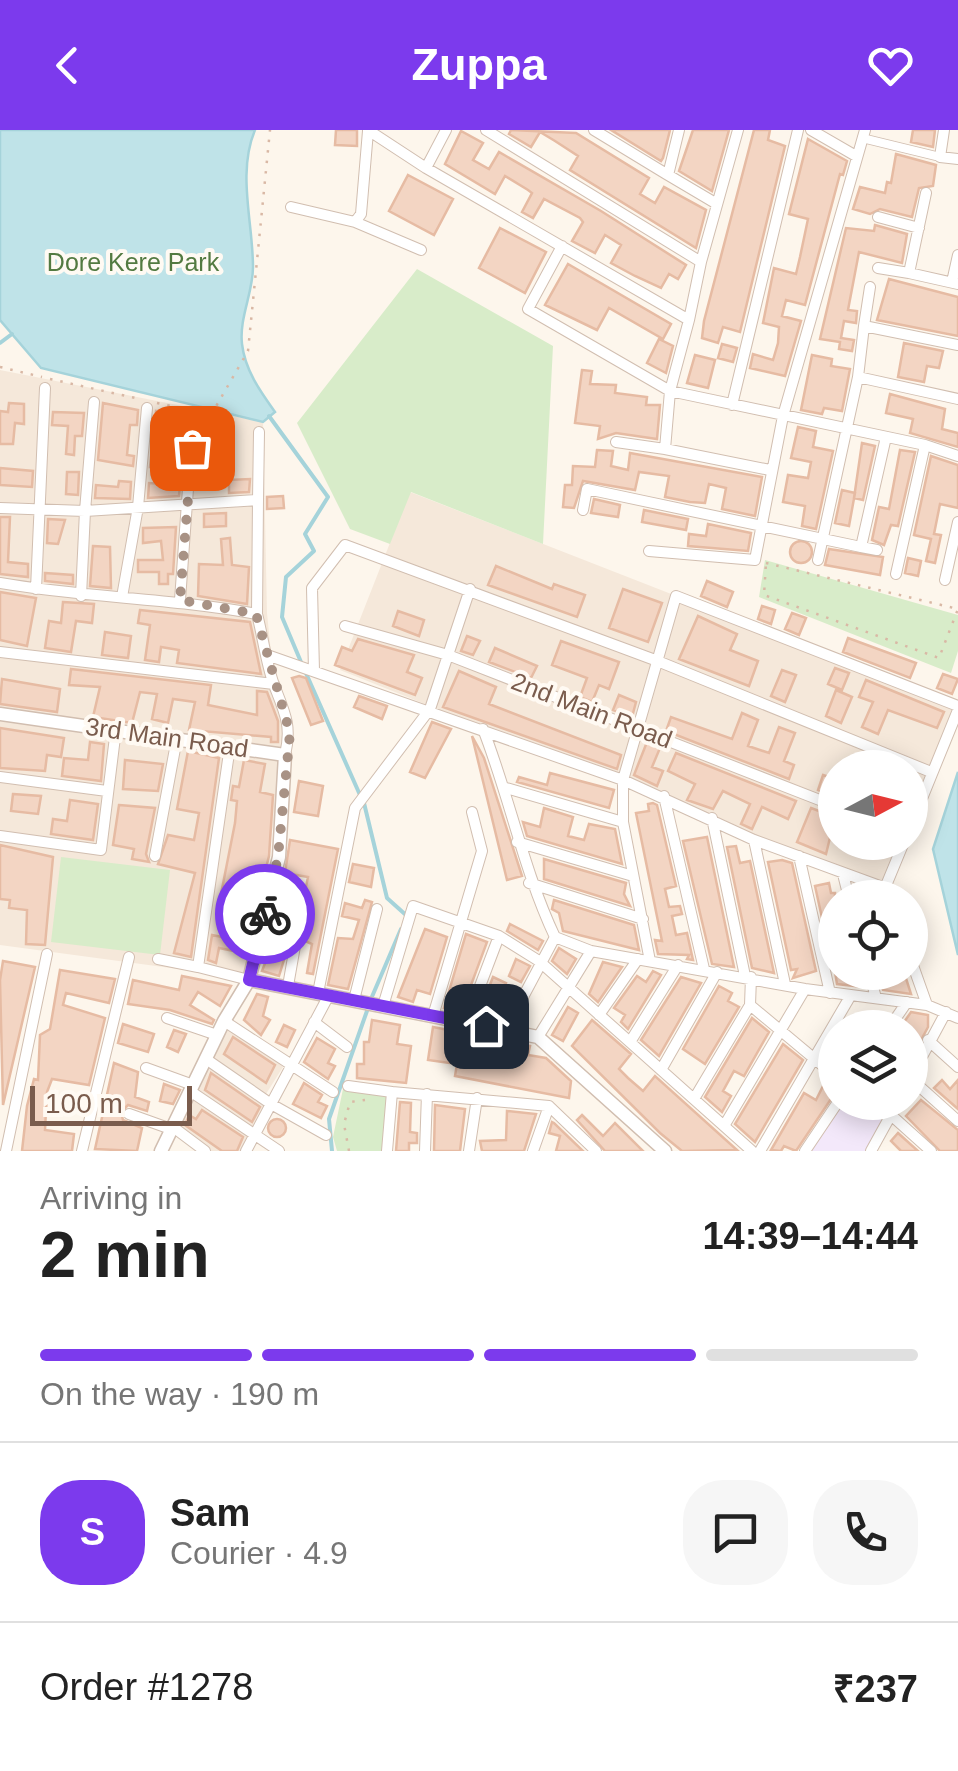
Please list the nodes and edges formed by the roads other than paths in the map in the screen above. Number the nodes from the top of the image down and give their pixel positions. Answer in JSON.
{"nodes":[{"id":1,"x":446,"y":130,"type":"edge"},
{"id":2,"x":486,"y":130,"type":"edge"},
{"id":3,"x":594,"y":130,"type":"edge"},
{"id":4,"x":679,"y":130,"type":"edge"},
{"id":5,"x":738,"y":130,"type":"edge"},
{"id":6,"x":798,"y":130,"type":"edge"},
{"id":7,"x":812,"y":130,"type":"edge"},
{"id":8,"x":944,"y":130,"type":"edge"},
{"id":9,"x":368,"y":131,"type":"edge"},
{"id":10,"x":863,"y":134,"type":"edge"},
{"id":11,"x":856,"y":156,"type":"junction"},
{"id":12,"x":940,"y":157,"type":"junction"},
{"id":13,"x":958,"y":159,"type":"edge"},
{"id":14,"x":426,"y":168,"type":"junction"},
{"id":15,"x":668,"y":175,"type":"junction"},
{"id":16,"x":926,"y":193,"type":"dead end"},
{"id":17,"x":717,"y":204,"type":"junction"},
{"id":18,"x":291,"y":207,"type":"dead end"},
{"id":19,"x":878,"y":217,"type":"dead end"},
{"id":20,"x":355,"y":222,"type":"junction"},
{"id":21,"x":919,"y":228,"type":"junction"},
{"id":22,"x":562,"y":246,"type":"junction"},
{"id":23,"x":422,"y":250,"type":"dead end"},
{"id":24,"x":958,"y":254,"type":"edge"},
{"id":25,"x":700,"y":262,"type":"junction"},
{"id":26,"x":878,"y":268,"type":"dead end"},
{"id":27,"x":909,"y":273,"type":"junction"},
{"id":28,"x":955,"y":283,"type":"edge"},
{"id":29,"x":870,"y":287,"type":"dead end"},
{"id":30,"x":690,"y":320,"type":"junction"},
{"id":31,"x":864,"y":326,"type":"junction"},
{"id":32,"x":958,"y":345,"type":"edge"},
{"id":33,"x":858,"y":378,"type":"junction"},
{"id":34,"x":45,"y":388,"type":"dead end"},
{"id":35,"x":670,"y":391,"type":"junction"},
{"id":36,"x":958,"y":399,"type":"edge"},
{"id":37,"x":94,"y":402,"type":"dead end"},
{"id":38,"x":732,"y":404,"type":"junction"},
{"id":39,"x":147,"y":408,"type":"dead end"},
{"id":40,"x":783,"y":416,"type":"junction"},
{"id":41,"x":193,"y":419,"type":"dead end"},
{"id":42,"x":845,"y":428,"type":"junction"},
{"id":43,"x":259,"y":432,"type":"dead end"},
{"id":44,"x":886,"y":437,"type":"junction"},
{"id":45,"x":616,"y":442,"type":"dead end"},
{"id":46,"x":926,"y":445,"type":"junction"},
{"id":47,"x":665,"y":449,"type":"junction"},
{"id":48,"x":958,"y":456,"type":"edge"},
{"id":49,"x":770,"y":470,"type":"junction"},
{"id":50,"x":258,"y":500,"type":"junction"},
{"id":51,"x":190,"y":506,"type":"junction"},
{"id":52,"x":138,"y":507,"type":"junction"},
{"id":53,"x":0,"y":508,"type":"edge"},
{"id":54,"x":40,"y":508,"type":"junction"},
{"id":55,"x":584,"y":510,"type":"dead end"},
{"id":56,"x":85,"y":511,"type":"junction"},
{"id":57,"x":958,"y":522,"type":"edge"},
{"id":58,"x":759,"y":523,"type":"junction"},
{"id":59,"x":822,"y":538,"type":"junction"},
{"id":60,"x":862,"y":547,"type":"junction"},
{"id":61,"x":649,"y":550,"type":"dead end"},
{"id":62,"x":876,"y":550,"type":"dead end"},
{"id":63,"x":818,"y":560,"type":"dead end"},
{"id":64,"x":896,"y":574,"type":"dead end"},
{"id":65,"x":945,"y":580,"type":"dead end"},
{"id":66,"x":0,"y":583,"type":"edge"},
{"id":67,"x":36,"y":589,"type":"junction"},
{"id":68,"x":470,"y":590,"type":"junction"},
{"id":69,"x":82,"y":596,"type":"junction"},
{"id":70,"x":122,"y":598,"type":"junction"},
{"id":71,"x":180,"y":600,"type":"junction"},
{"id":72,"x":256,"y":614,"type":"junction"},
{"id":73,"x":345,"y":626,"type":"dead end"},
{"id":74,"x":0,"y":652,"type":"edge"},
{"id":75,"x":267,"y":655,"type":"junction"},
{"id":76,"x":448,"y":655,"type":"junction"},
{"id":77,"x":655,"y":660,"type":"junction"},
{"id":78,"x":307,"y":668,"type":"junction"},
{"id":79,"x":274,"y":684,"type":"junction"},
{"id":80,"x":958,"y":708,"type":"edge"},
{"id":81,"x":430,"y":709,"type":"junction"},
{"id":82,"x":0,"y":714,"type":"edge"},
{"id":83,"x":640,"y":727,"type":"junction"},
{"id":84,"x":116,"y":729,"type":"junction"},
{"id":85,"x":484,"y":729,"type":"junction"},
{"id":86,"x":177,"y":738,"type":"junction"},
{"id":87,"x":230,"y":746,"type":"junction"},
{"id":88,"x":285,"y":755,"type":"junction"},
{"id":89,"x":930,"y":772,"type":"junction"},
{"id":90,"x":0,"y":777,"type":"edge"},
{"id":91,"x":928,"y":778,"type":"edge"},
{"id":92,"x":623,"y":780,"type":"junction"},
{"id":93,"x":506,"y":788,"type":"junction"},
{"id":94,"x":107,"y":790,"type":"junction"},
{"id":95,"x":664,"y":796,"type":"junction"},
{"id":96,"x":818,"y":799,"type":"edge"},
{"id":97,"x":472,"y":812,"type":"dead end"},
{"id":98,"x":712,"y":818,"type":"junction"},
{"id":99,"x":624,"y":822,"type":"junction"},
{"id":100,"x":0,"y":836,"type":"edge"},
{"id":101,"x":754,"y":840,"type":"junction"},
{"id":102,"x":517,"y":842,"type":"junction"},
{"id":103,"x":155,"y":856,"type":"dead end"},
{"id":104,"x":799,"y":856,"type":"junction"},
{"id":105,"x":843,"y":874,"type":"junction"},
{"id":106,"x":633,"y":876,"type":"junction"},
{"id":107,"x":844,"y":880,"type":"edge"},
{"id":108,"x":857,"y":880,"type":"edge"},
{"id":109,"x":530,"y":883,"type":"junction"},
{"id":110,"x":376,"y":909,"type":"dead end"},
{"id":111,"x":643,"y":918,"type":"junction"},
{"id":112,"x":462,"y":920,"type":"junction"},
{"id":113,"x":499,"y":936,"type":"junction"},
{"id":114,"x":555,"y":937,"type":"junction"},
{"id":115,"x":295,"y":946,"type":"dead end"},
{"id":116,"x":591,"y":951,"type":"junction"},
{"id":117,"x":47,"y":954,"type":"dead end"},
{"id":118,"x":129,"y":957,"type":"dead end"},
{"id":119,"x":158,"y":959,"type":"dead end"},
{"id":120,"x":644,"y":960,"type":"junction"},
{"id":121,"x":540,"y":961,"type":"junction"},
{"id":122,"x":678,"y":965,"type":"junction"},
{"id":123,"x":198,"y":968,"type":"junction"},
{"id":124,"x":704,"y":970,"type":"junction"},
{"id":125,"x":717,"y":972,"type":"junction"},
{"id":126,"x":748,"y":977,"type":"junction"},
{"id":127,"x":249,"y":980,"type":"junction"},
{"id":128,"x":785,"y":984,"type":"junction"},
{"id":129,"x":288,"y":986,"type":"junction"},
{"id":130,"x":570,"y":988,"type":"junction"},
{"id":131,"x":805,"y":989,"type":"junction"},
{"id":132,"x":874,"y":990,"type":"edge"},
{"id":133,"x":922,"y":990,"type":"edge"},
{"id":134,"x":830,"y":993,"type":"junction"},
{"id":135,"x":324,"y":994,"type":"junction"},
{"id":136,"x":851,"y":995,"type":"junction"},
{"id":137,"x":876,"y":998,"type":"junction"},
{"id":138,"x":906,"y":1002,"type":"junction"},
{"id":139,"x":368,"y":1003,"type":"junction"},
{"id":140,"x":750,"y":1005,"type":"junction"},
{"id":141,"x":927,"y":1005,"type":"junction"},
{"id":142,"x":901,"y":1010,"type":"edge"},
{"id":143,"x":946,"y":1012,"type":"junction"},
{"id":144,"x":600,"y":1015,"type":"junction"},
{"id":145,"x":434,"y":1016,"type":"junction"},
{"id":146,"x":167,"y":1018,"type":"dead end"},
{"id":147,"x":958,"y":1018,"type":"edge"},
{"id":148,"x":224,"y":1021,"type":"junction"},
{"id":149,"x":314,"y":1022,"type":"junction"},
{"id":150,"x":466,"y":1022,"type":"junction"},
{"id":151,"x":505,"y":1030,"type":"junction"},
{"id":152,"x":782,"y":1031,"type":"junction"},
{"id":153,"x":217,"y":1036,"type":"junction"},
{"id":154,"x":538,"y":1037,"type":"junction"},
{"id":155,"x":928,"y":1040,"type":"joint"},
{"id":156,"x":630,"y":1042,"type":"junction"},
{"id":157,"x":347,"y":1047,"type":"dead end"},
{"id":158,"x":206,"y":1059,"type":"junction"},
{"id":159,"x":814,"y":1059,"type":"junction"},
{"id":160,"x":818,"y":1062,"type":"edge"},
{"id":161,"x":291,"y":1066,"type":"junction"},
{"id":162,"x":958,"y":1067,"type":"edge"},
{"id":163,"x":146,"y":1068,"type":"dead end"},
{"id":164,"x":661,"y":1070,"type":"junction"},
{"id":165,"x":348,"y":1086,"type":"dead end"},
{"id":166,"x":192,"y":1088,"type":"junction"},
{"id":167,"x":332,"y":1092,"type":"dead end"},
{"id":168,"x":392,"y":1092,"type":"junction"},
{"id":169,"x":428,"y":1094,"type":"junction"},
{"id":170,"x":928,"y":1095,"type":"edge"},
{"id":171,"x":477,"y":1098,"type":"junction"},
{"id":172,"x":694,"y":1099,"type":"junction"},
{"id":173,"x":271,"y":1104,"type":"junction"},
{"id":174,"x":548,"y":1106,"type":"junction"},
{"id":175,"x":129,"y":1114,"type":"dead end"},
{"id":176,"x":826,"y":1120,"type":"edge"},
{"id":177,"x":889,"y":1120,"type":"edge"},
{"id":178,"x":892,"y":1120,"type":"edge"},
{"id":179,"x":958,"y":1121,"type":"edge"},
{"id":180,"x":724,"y":1126,"type":"junction"},
{"id":181,"x":172,"y":1128,"type":"junction"},
{"id":182,"x":326,"y":1135,"type":"dead end"},
{"id":183,"x":254,"y":1137,"type":"junction"},
{"id":184,"x":584,"y":1146,"type":"edge"},
{"id":185,"x":6,"y":1151,"type":"edge"},
{"id":186,"x":82,"y":1151,"type":"edge"},
{"id":187,"x":161,"y":1151,"type":"edge"},
{"id":188,"x":205,"y":1151,"type":"edge"},
{"id":189,"x":246,"y":1151,"type":"edge"},
{"id":190,"x":279,"y":1151,"type":"edge"},
{"id":191,"x":387,"y":1151,"type":"edge"},
{"id":192,"x":425,"y":1151,"type":"edge"},
{"id":193,"x":468,"y":1151,"type":"edge"},
{"id":194,"x":533,"y":1151,"type":"edge"},
{"id":195,"x":596,"y":1151,"type":"edge"},
{"id":196,"x":664,"y":1151,"type":"edge"},
{"id":197,"x":752,"y":1151,"type":"edge"},
{"id":198,"x":760,"y":1151,"type":"edge"},
{"id":199,"x":805,"y":1151,"type":"edge"},
{"id":200,"x":871,"y":1151,"type":"edge"},
{"id":201,"x":931,"y":1151,"type":"edge"}],
"edges":[{"from":1,"to":14,"type":"street"},
{"from":2,"to":25,"type":"street"},
{"from":3,"to":15,"type":"street"},
{"from":4,"to":15,"type":"street"},
{"from":5,"to":17,"type":"street"},
{"from":6,"to":38,"type":"street"},
{"from":7,"to":11,"type":"street"},
{"from":8,"to":12,"type":"street"},
{"from":9,"to":14,"type":"street"},
{"from":9,"to":20,"type":"street"},
{"from":10,"to":11,"type":"street"},
{"from":10,"to":12,"type":"street"},
{"from":11,"to":40,"type":"street"},
{"from":12,"to":13,"type":"street"},
{"from":14,"to":22,"type":"street"},
{"from":15,"to":17,"type":"street"},
{"from":16,"to":21,"type":"street"},
{"from":17,"to":25,"type":"street"},
{"from":18,"to":20,"type":"street"},
{"from":19,"to":21,"type":"street"},
{"from":20,"to":23,"type":"street"},
{"from":21,"to":27,"type":"street"},
{"from":22,"to":30,"type":"street"},
{"from":22,"to":35,"type":"street"},
{"from":24,"to":28,"type":"street"},
{"from":25,"to":30,"type":"street"},
{"from":26,"to":27,"type":"street"},
{"from":27,"to":28,"type":"street"},
{"from":29,"to":31,"type":"street"},
{"from":30,"to":35,"type":"street"},
{"from":31,"to":32,"type":"street"},
{"from":31,"to":33,"type":"street"},
{"from":33,"to":36,"type":"street"},
{"from":33,"to":42,"type":"street"},
{"from":34,"to":54,"type":"street"},
{"from":35,"to":38,"type":"street"},
{"from":35,"to":47,"type":"street"},
{"from":37,"to":56,"type":"street"},
{"from":38,"to":40,"type":"street"},
{"from":39,"to":52,"type":"street"},
{"from":40,"to":42,"type":"street"},
{"from":40,"to":49,"type":"street"},
{"from":41,"to":51,"type":"street"},
{"from":42,"to":44,"type":"street"},
{"from":42,"to":59,"type":"street"},
{"from":43,"to":50,"type":"street"},
{"from":44,"to":46,"type":"street"},
{"from":44,"to":60,"type":"street"},
{"from":45,"to":47,"type":"street"},
{"from":46,"to":48,"type":"street"},
{"from":46,"to":64,"type":"street"},
{"from":47,"to":49,"type":"street"},
{"from":49,"to":58,"type":"street"},
{"from":50,"to":51,"type":"street"},
{"from":50,"to":72,"type":"street"},
{"from":51,"to":52,"type":"street"},
{"from":51,"to":71,"type":"street"},
{"from":52,"to":56,"type":"street"},
{"from":52,"to":70,"type":"street"},
{"from":53,"to":54,"type":"street"},
{"from":54,"to":56,"type":"street"},
{"from":54,"to":67,"type":"street"},
{"from":55,"to":58,"type":"street"},
{"from":56,"to":69,"type":"street"},
{"from":57,"to":65,"type":"street"},
{"from":58,"to":59,"type":"street"},
{"from":58,"to":61,"type":"street"},
{"from":59,"to":60,"type":"street"},
{"from":59,"to":63,"type":"street"},
{"from":60,"to":62,"type":"street"},
{"from":66,"to":67,"type":"street"},
{"from":67,"to":69,"type":"street"},
{"from":68,"to":76,"type":"street"},
{"from":68,"to":77,"type":"street"},
{"from":68,"to":78,"type":"street"},
{"from":69,"to":70,"type":"street"},
{"from":70,"to":71,"type":"street"},
{"from":71,"to":72,"type":"street"},
{"from":72,"to":75,"type":"street"},
{"from":73,"to":76,"type":"street","name":"2nd Main Road"},
{"from":74,"to":79,"type":"street"},
{"from":75,"to":78,"type":"street"},
{"from":75,"to":79,"type":"street"},
{"from":76,"to":81,"type":"street"},
{"from":76,"to":83,"type":"street","name":"2nd Main Road"},
{"from":77,"to":80,"type":"street"},
{"from":77,"to":83,"type":"street"},
{"from":77,"to":89,"type":"street"},
{"from":78,"to":81,"type":"street"},
{"from":79,"to":88,"type":"street"},
{"from":80,"to":89,"type":"street"},
{"from":81,"to":85,"type":"street"},
{"from":81,"to":135,"type":"street"},
{"from":82,"to":84,"type":"street","name":"3rd Main Road"},
{"from":83,"to":92,"type":"street"},
{"from":83,"to":96,"type":"street","name":"2nd Main Road"},
{"from":84,"to":86,"type":"street","name":"3rd Main Road"},
{"from":84,"to":94,"type":"street"},
{"from":85,"to":92,"type":"street"},
{"from":85,"to":93,"type":"street"},
{"from":86,"to":87,"type":"street","name":"3rd Main Road"},
{"from":86,"to":103,"type":"street"},
{"from":87,"to":88,"type":"street","name":"3rd Main Road"},
{"from":87,"to":123,"type":"street"},
{"from":88,"to":127,"type":"street","name":"3rd Main Road"},
{"from":89,"to":91,"type":"street"},
{"from":90,"to":94,"type":"street"},
{"from":92,"to":95,"type":"street"},
{"from":92,"to":99,"type":"street"},
{"from":93,"to":99,"type":"street"},
{"from":93,"to":102,"type":"street"},
{"from":94,"to":100,"type":"street"},
{"from":95,"to":98,"type":"street"},
{"from":95,"to":124,"type":"street"},
{"from":97,"to":112,"type":"street"},
{"from":98,"to":101,"type":"street"},
{"from":98,"to":126,"type":"street"},
{"from":99,"to":106,"type":"street"},
{"from":101,"to":104,"type":"street"},
{"from":101,"to":128,"type":"street"},
{"from":102,"to":106,"type":"street"},
{"from":102,"to":109,"type":"street"},
{"from":104,"to":105,"type":"street"},
{"from":104,"to":134,"type":"street"},
{"from":105,"to":107,"type":"street"},
{"from":105,"to":108,"type":"street"},
{"from":106,"to":111,"type":"street"},
{"from":109,"to":111,"type":"street"},
{"from":109,"to":114,"type":"street"},
{"from":110,"to":139,"type":"street"},
{"from":111,"to":120,"type":"street"},
{"from":112,"to":113,"type":"street"},
{"from":112,"to":139,"type":"street"},
{"from":112,"to":145,"type":"street"},
{"from":113,"to":121,"type":"street"},
{"from":113,"to":150,"type":"street"},
{"from":114,"to":116,"type":"street"},
{"from":114,"to":121,"type":"street"},
{"from":115,"to":129,"type":"street"},
{"from":116,"to":120,"type":"street"},
{"from":116,"to":130,"type":"street"},
{"from":117,"to":185,"type":"street"},
{"from":118,"to":186,"type":"street"},
{"from":119,"to":123,"type":"street"},
{"from":120,"to":122,"type":"street"},
{"from":120,"to":144,"type":"street"},
{"from":121,"to":130,"type":"street"},
{"from":121,"to":151,"type":"street"},
{"from":122,"to":124,"type":"street"},
{"from":122,"to":156,"type":"street"},
{"from":123,"to":127,"type":"street"},
{"from":124,"to":125,"type":"street"},
{"from":125,"to":126,"type":"street"},
{"from":125,"to":164,"type":"street"},
{"from":126,"to":128,"type":"street"},
{"from":126,"to":140,"type":"street"},
{"from":127,"to":129,"type":"street"},
{"from":127,"to":148,"type":"street","name":"3rd Main Road"},
{"from":128,"to":131,"type":"street"},
{"from":129,"to":135,"type":"street"},
{"from":130,"to":144,"type":"street"},
{"from":130,"to":154,"type":"street"},
{"from":131,"to":134,"type":"street"},
{"from":131,"to":152,"type":"street"},
{"from":132,"to":137,"type":"street"},
{"from":133,"to":141,"type":"street"},
{"from":134,"to":136,"type":"street"},
{"from":135,"to":139,"type":"street"},
{"from":135,"to":149,"type":"street"},
{"from":136,"to":137,"type":"street"},
{"from":136,"to":159,"type":"street"},
{"from":137,"to":138,"type":"street"},
{"from":138,"to":141,"type":"street"},
{"from":138,"to":142,"type":"street"},
{"from":139,"to":145,"type":"street"},
{"from":140,"to":152,"type":"street"},
{"from":140,"to":172,"type":"street"},
{"from":141,"to":143,"type":"street"},
{"from":143,"to":147,"type":"street"},
{"from":143,"to":155,"type":"street"},
{"from":144,"to":156,"type":"street"},
{"from":145,"to":150,"type":"street"},
{"from":146,"to":153,"type":"street"},
{"from":148,"to":153,"type":"street","name":"3rd Main Road"},
{"from":148,"to":161,"type":"street"},
{"from":149,"to":157,"type":"street"},
{"from":149,"to":161,"type":"street"},
{"from":150,"to":151,"type":"street"},
{"from":151,"to":154,"type":"street"},
{"from":152,"to":159,"type":"street"},
{"from":152,"to":180,"type":"street"},
{"from":153,"to":158,"type":"street","name":"3rd Main Road"},
{"from":154,"to":196,"type":"street"},
{"from":155,"to":162,"type":"street"},
{"from":156,"to":164,"type":"street"},
{"from":158,"to":166,"type":"street","name":"3rd Main Road"},
{"from":158,"to":173,"type":"street"},
{"from":159,"to":160,"type":"street"},
{"from":159,"to":198,"type":"street"},
{"from":161,"to":167,"type":"street"},
{"from":161,"to":173,"type":"street"},
{"from":163,"to":166,"type":"street"},
{"from":164,"to":172,"type":"street"},
{"from":165,"to":168,"type":"street"},
{"from":166,"to":181,"type":"street","name":"3rd Main Road"},
{"from":166,"to":183,"type":"street"},
{"from":168,"to":169,"type":"street"},
{"from":168,"to":191,"type":"street"},
{"from":169,"to":171,"type":"street"},
{"from":169,"to":192,"type":"street"},
{"from":170,"to":179,"type":"street"},
{"from":171,"to":174,"type":"street"},
{"from":171,"to":193,"type":"street"},
{"from":172,"to":180,"type":"street"},
{"from":173,"to":182,"type":"street"},
{"from":173,"to":183,"type":"street"},
{"from":174,"to":184,"type":"street"},
{"from":174,"to":194,"type":"street"},
{"from":175,"to":181,"type":"street"},
{"from":176,"to":199,"type":"street"},
{"from":177,"to":200,"type":"street"},
{"from":178,"to":201,"type":"street"},
{"from":180,"to":197,"type":"street"},
{"from":181,"to":187,"type":"street","name":"3rd Main Road"},
{"from":181,"to":188,"type":"street"},
{"from":183,"to":189,"type":"street"},
{"from":183,"to":190,"type":"street"},
{"from":184,"to":195,"type":"street"}]}
